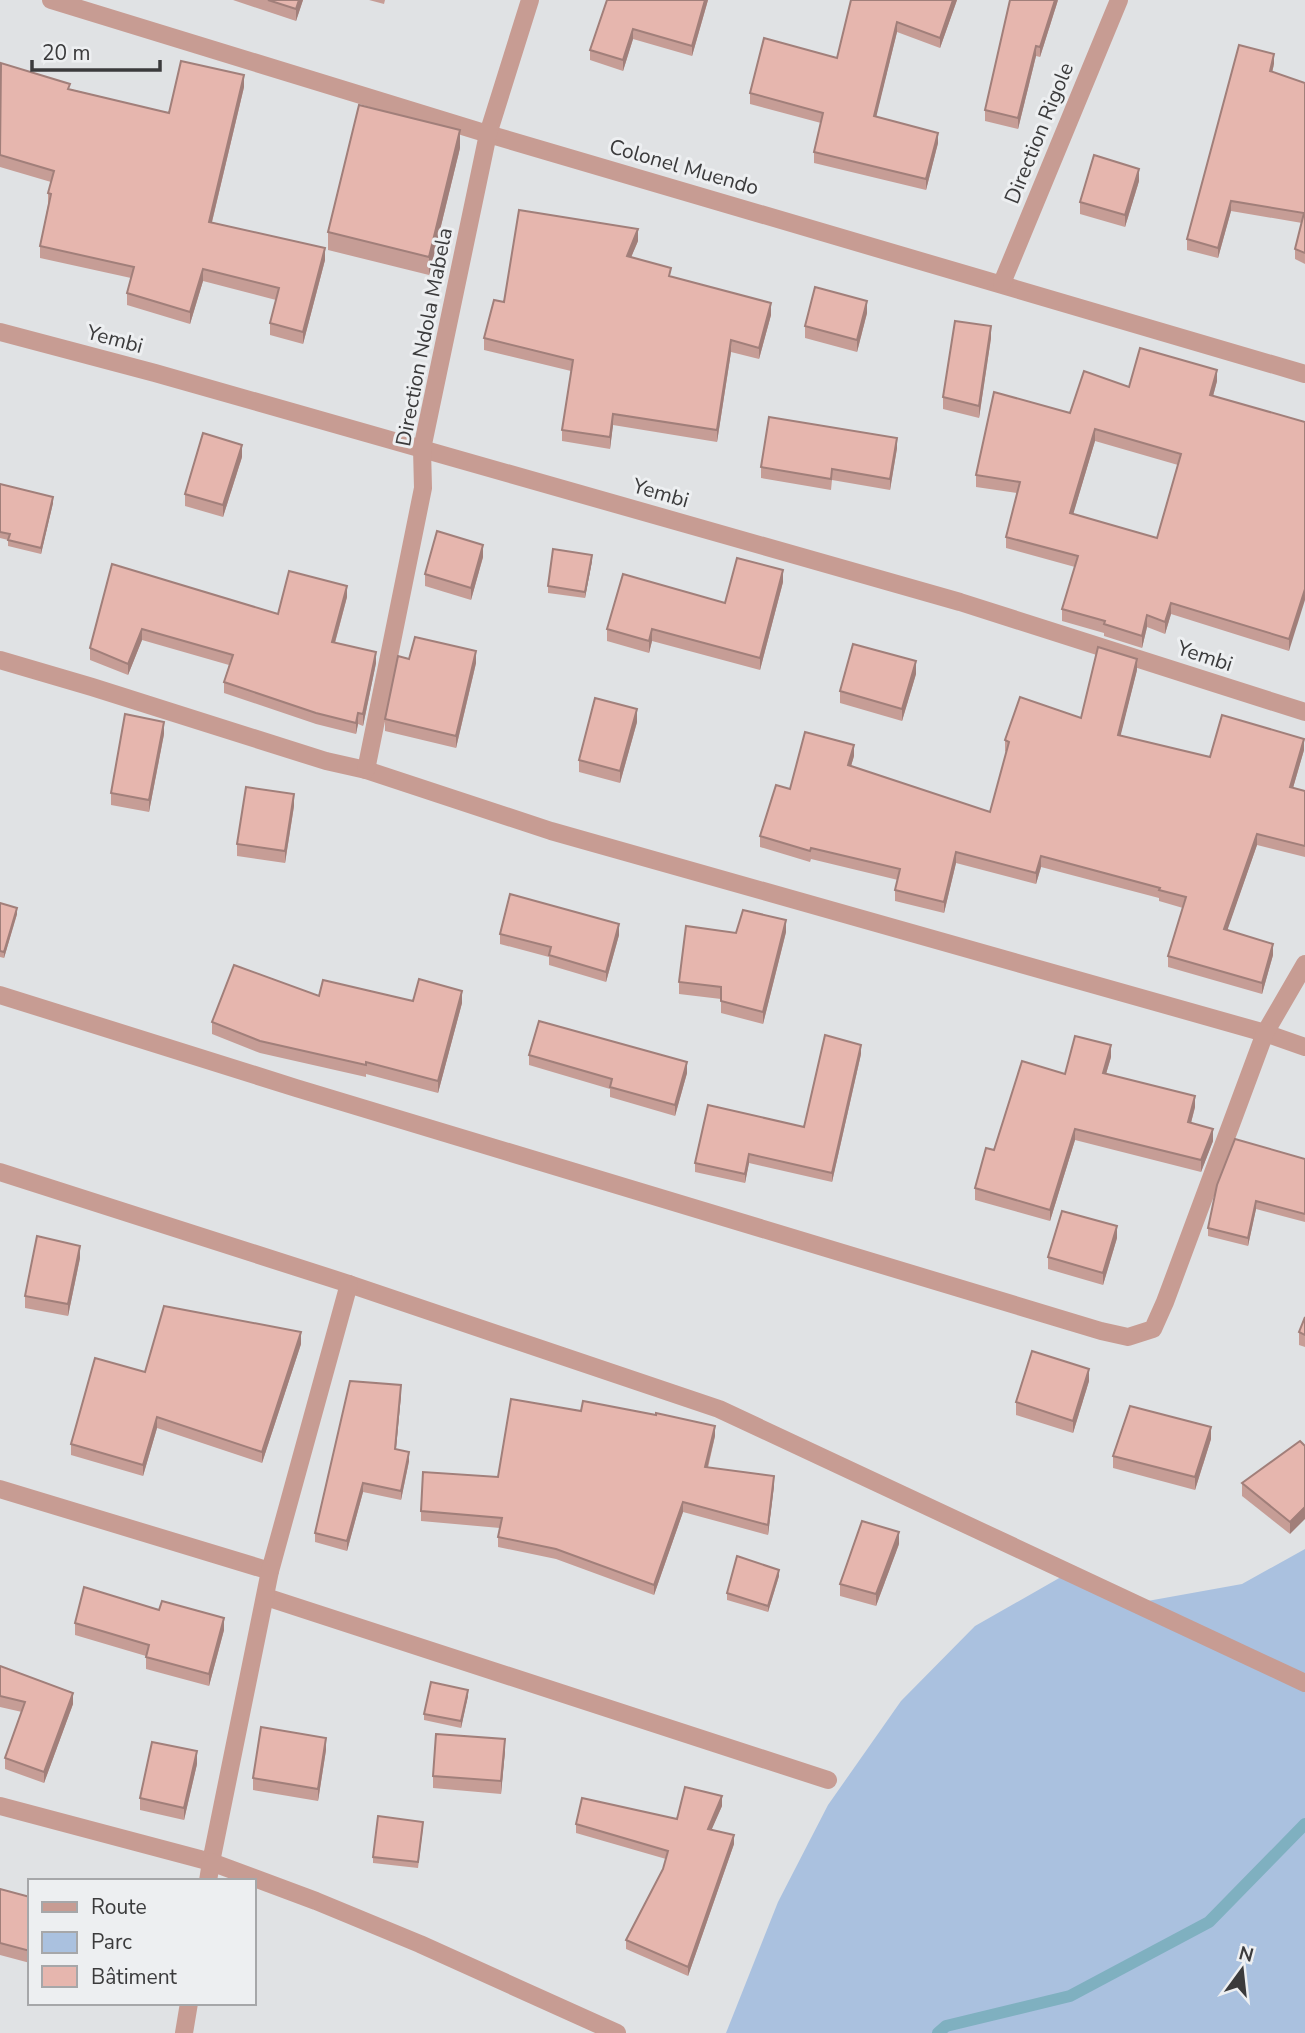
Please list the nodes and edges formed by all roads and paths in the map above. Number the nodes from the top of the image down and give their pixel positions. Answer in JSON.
{"nodes":[{"id":1,"x":51,"y":0,"type":"edge"},
{"id":2,"x":530,"y":0,"type":"edge"},
{"id":3,"x":1119,"y":0,"type":"edge"},
{"id":4,"x":488,"y":134,"type":"junction"},
{"id":5,"x":1002,"y":283,"type":"junction"},
{"id":6,"x":0,"y":332,"type":"edge"},
{"id":7,"x":1305,"y":374,"type":"edge"},
{"id":8,"x":422,"y":449,"type":"junction"},
{"id":9,"x":0,"y":660,"type":"edge"},
{"id":10,"x":1305,"y":712,"type":"edge"},
{"id":11,"x":366,"y":770,"type":"junction"},
{"id":12,"x":1305,"y":964,"type":"edge"},
{"id":13,"x":0,"y":995,"type":"edge"},
{"id":14,"x":1265,"y":1033,"type":"junction"},
{"id":15,"x":1305,"y":1047,"type":"edge"},
{"id":16,"x":0,"y":1172,"type":"edge"},
{"id":17,"x":349,"y":1284,"type":"junction"},
{"id":18,"x":0,"y":1489,"type":"edge"},
{"id":19,"x":270,"y":1571,"type":"junction"},
{"id":20,"x":265,"y":1597,"type":"junction"},
{"id":21,"x":1305,"y":1684,"type":"edge"},
{"id":22,"x":828,"y":1780,"type":"dead end"},
{"id":23,"x":0,"y":1806,"type":"edge"},
{"id":24,"x":211,"y":1862,"type":"junction"},
{"id":25,"x":208,"y":1879,"type":"edge"},
{"id":26,"x":189,"y":2005,"type":"edge"},
{"id":27,"x":184,"y":2033,"type":"edge"},
{"id":28,"x":617,"y":2033,"type":"edge"}],
"edges":[{"from":1,"to":4,"type":"street","name":"Colonel Muendo"},
{"from":2,"to":4,"type":"street","name":"Direction Ndola Mabela"},
{"from":3,"to":5,"type":"street","name":"Direction Rigole"},
{"from":4,"to":5,"type":"street","name":"Colonel Muendo"},
{"from":4,"to":8,"type":"street","name":"Direction Ndola Mabela"},
{"from":5,"to":7,"type":"street","name":"Colonel Muendo"},
{"from":6,"to":8,"type":"street","name":"Yembi"},
{"from":8,"to":10,"type":"street","name":"Yembi"},
{"from":8,"to":11,"type":"street","name":"Direction Ndola Mabela"},
{"from":9,"to":11,"type":"street"},
{"from":11,"to":14,"type":"street"},
{"from":12,"to":14,"type":"street"},
{"from":13,"to":14,"type":"street"},
{"from":14,"to":15,"type":"street"},
{"from":16,"to":17,"type":"street"},
{"from":17,"to":19,"type":"street"},
{"from":17,"to":21,"type":"street"},
{"from":18,"to":19,"type":"street"},
{"from":19,"to":20,"type":"street"},
{"from":20,"to":22,"type":"street"},
{"from":20,"to":24,"type":"street"},
{"from":23,"to":24,"type":"street"},
{"from":24,"to":25,"type":"street"},
{"from":24,"to":28,"type":"street"},
{"from":26,"to":27,"type":"street"}]}
